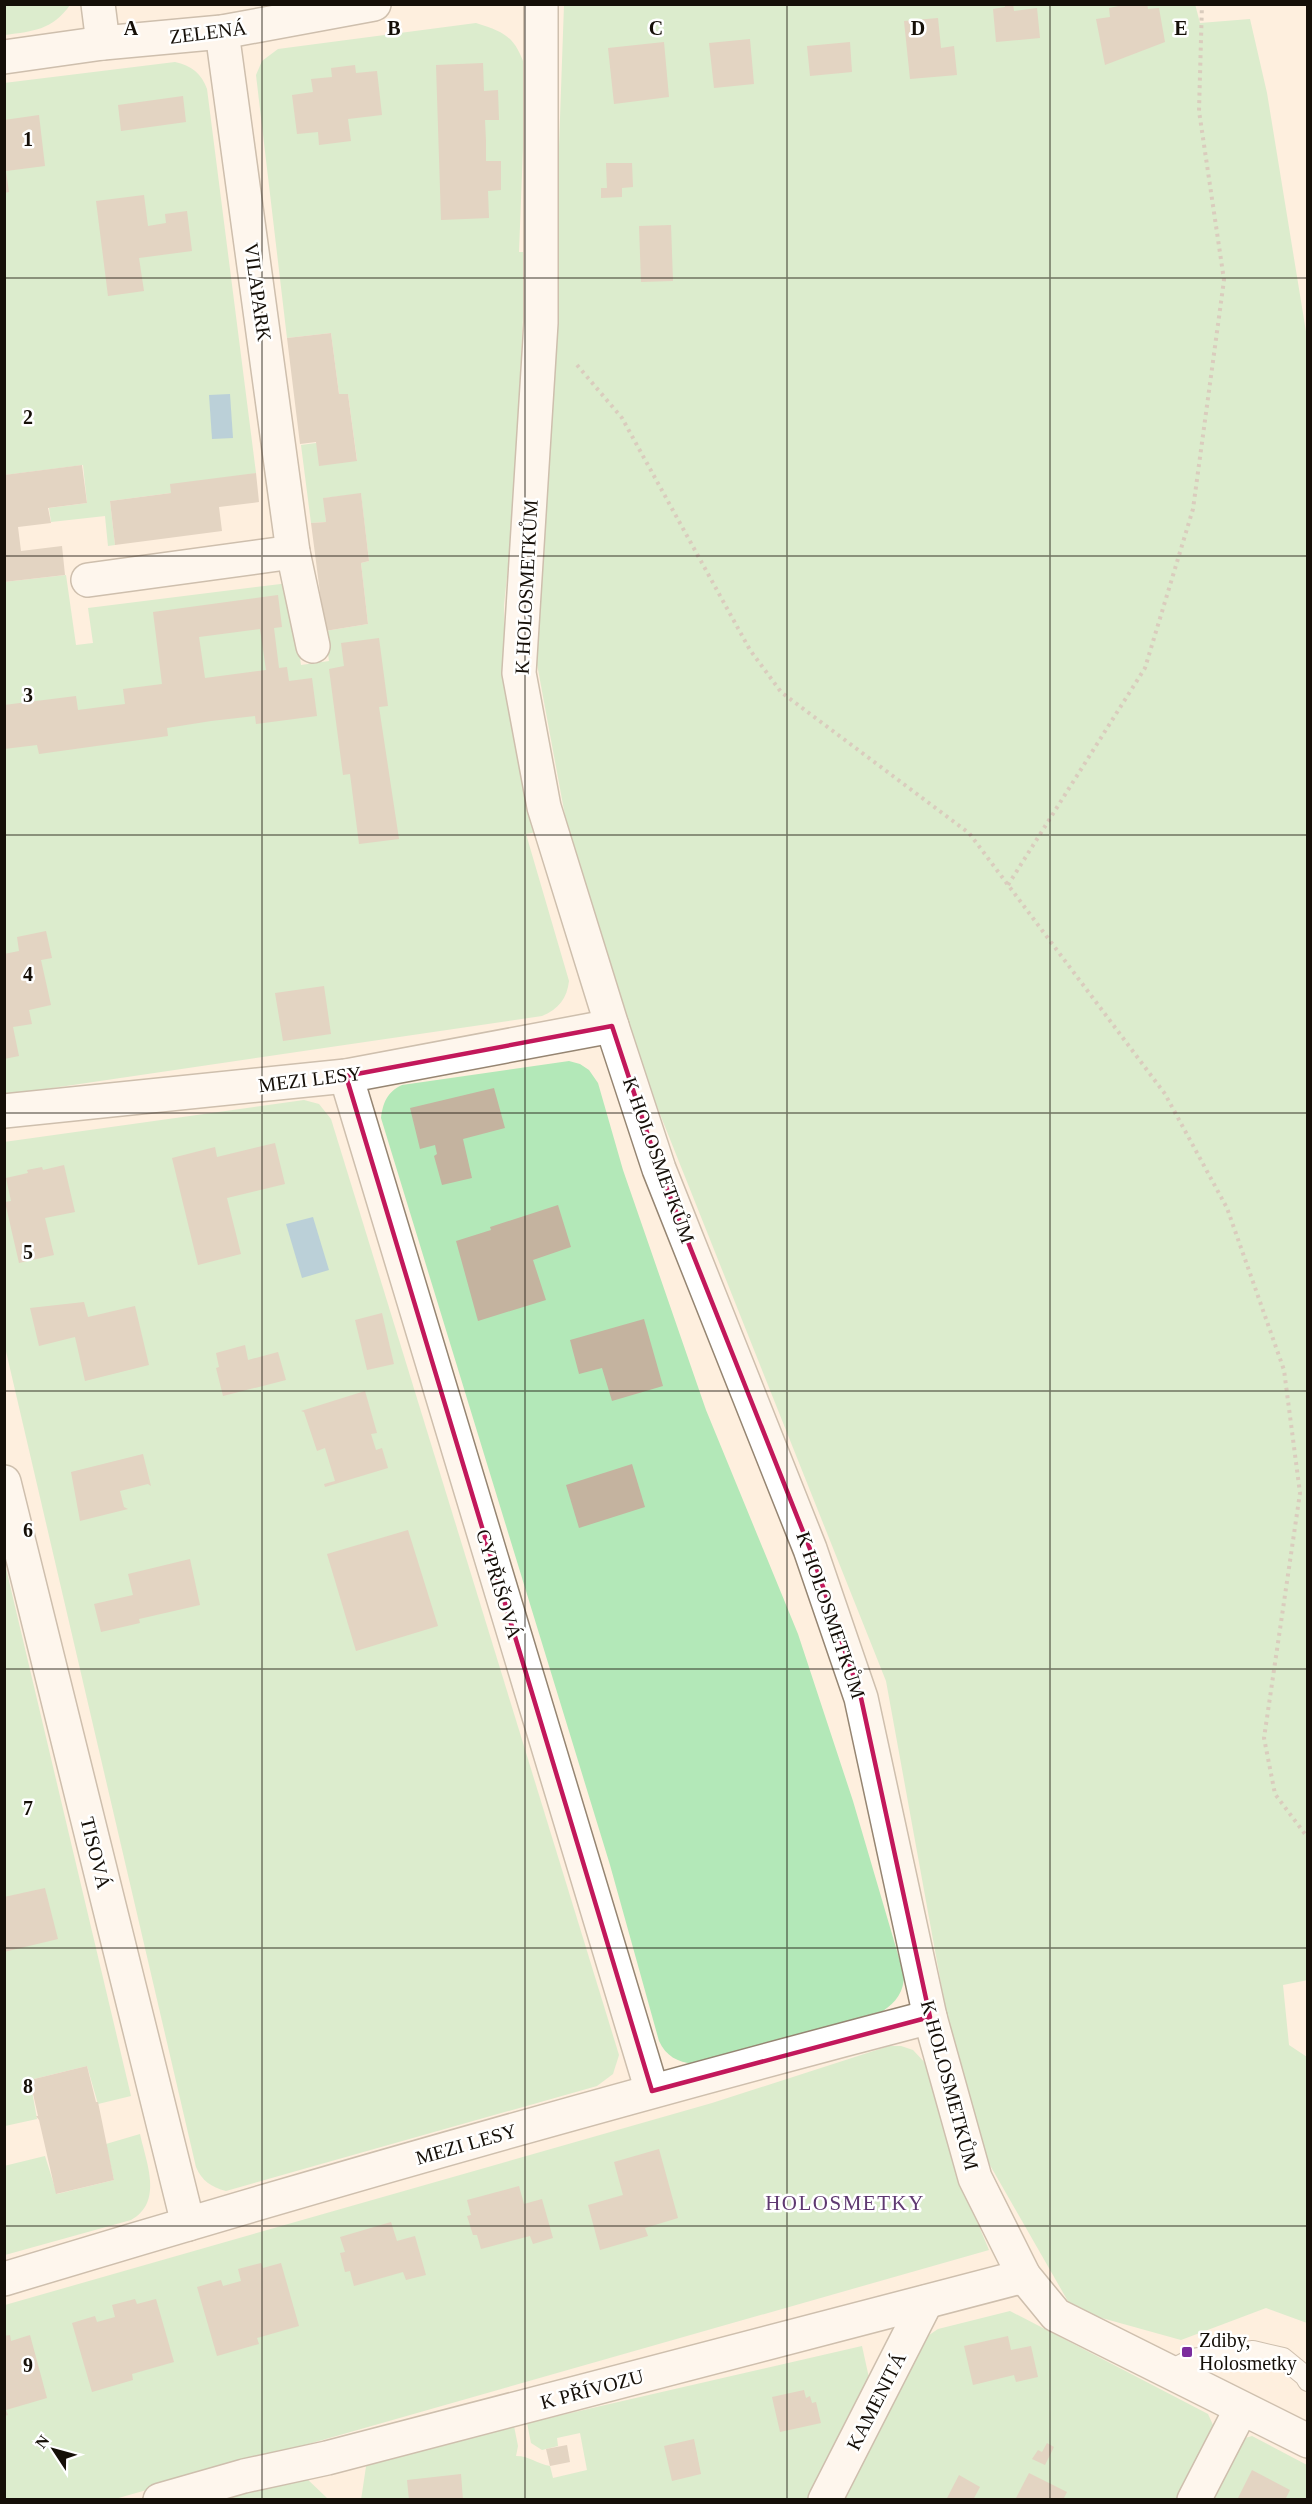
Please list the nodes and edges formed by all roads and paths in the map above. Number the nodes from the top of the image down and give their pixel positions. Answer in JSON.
{"nodes":[{"id":1,"x":98,"y":4,"type":"edge"},
{"id":2,"x":374,"y":4,"type":"edge"},
{"id":3,"x":541,"y":4,"type":"edge"},
{"id":4,"x":1202,"y":4,"type":"edge"},
{"id":5,"x":222,"y":32,"type":"junction"},
{"id":6,"x":103,"y":43,"type":"junction"},
{"id":7,"x":4,"y":57,"type":"edge"},
{"id":8,"x":541,"y":323,"type":"junction"},
{"id":9,"x":293,"y":552,"type":"junction"},
{"id":10,"x":88,"y":580,"type":"dead end"},
{"id":11,"x":313,"y":646,"type":"dead end"},
{"id":12,"x":1008,"y":885,"type":"junction"},
{"id":13,"x":612,"y":1026,"type":"junction"},
{"id":14,"x":346,"y":1076,"type":"junction"},
{"id":15,"x":4,"y":1111,"type":"edge"},
{"id":16,"x":4,"y":1482,"type":"edge"},
{"id":17,"x":1308,"y":1838,"type":"edge"},
{"id":18,"x":930,"y":2017,"type":"junction"},
{"id":19,"x":652,"y":2091,"type":"junction"},
{"id":20,"x":188,"y":2224,"type":"junction"},
{"id":21,"x":1024,"y":2276,"type":"junction"},
{"id":22,"x":4,"y":2279,"type":"edge"},
{"id":23,"x":926,"y":2302,"type":"junction"},
{"id":24,"x":1168,"y":2371,"type":"junction"},
{"id":25,"x":1308,"y":2381,"type":"edge"},
{"id":26,"x":1240,"y":2409,"type":"junction"},
{"id":27,"x":1305,"y":2432,"type":"edge"},
{"id":28,"x":160,"y":2499,"type":"edge"},
{"id":29,"x":825,"y":2499,"type":"edge"},
{"id":30,"x":1194,"y":2499,"type":"edge"}],
"edges":[{"from":1,"to":6,"type":"street"},
{"from":2,"to":5,"type":"street","name":"ZELENÁ"},
{"from":3,"to":8,"type":"street","name":"K HOLOSMETKŮM"},
{"from":4,"to":12,"type":"path"},
{"from":5,"to":6,"type":"street","name":"ZELENÁ"},
{"from":5,"to":9,"type":"street","name":"VILAPARK"},
{"from":6,"to":7,"type":"street","name":"ZELENÁ"},
{"from":8,"to":12,"type":"path"},
{"from":8,"to":13,"type":"street","name":"K HOLOSMETKŮM"},
{"from":9,"to":10,"type":"street"},
{"from":9,"to":11,"type":"street","name":"VILAPARK"},
{"from":12,"to":17,"type":"path"},
{"from":13,"to":14,"type":"street","name":"MEZI LESY"},
{"from":13,"to":18,"type":"street","name":"K HOLOSMETKŮM"},
{"from":14,"to":15,"type":"street","name":"MEZI LESY"},
{"from":14,"to":19,"type":"street","name":"CYPŘIŠOVÁ"},
{"from":16,"to":20,"type":"street","name":"TISOVÁ"},
{"from":18,"to":19,"type":"street","name":"MEZI LESY"},
{"from":18,"to":21,"type":"street","name":"K HOLOSMETKŮM"},
{"from":19,"to":20,"type":"street","name":"MEZI LESY"},
{"from":20,"to":22,"type":"street","name":"MEZI LESY"},
{"from":21,"to":23,"type":"street","name":"K PŘÍVOZU"},
{"from":21,"to":24,"type":"street","name":"K HOLOSMETKŮM"},
{"from":23,"to":28,"type":"street","name":"K PŘÍVOZU"},
{"from":23,"to":29,"type":"street","name":"KAMENITÁ"},
{"from":24,"to":25,"type":"lane"},
{"from":24,"to":26,"type":"street","name":"K HOLOSMETKŮM"},
{"from":26,"to":27,"type":"street","name":"K HOLOSMETKŮM"},
{"from":26,"to":30,"type":"street"}]}
